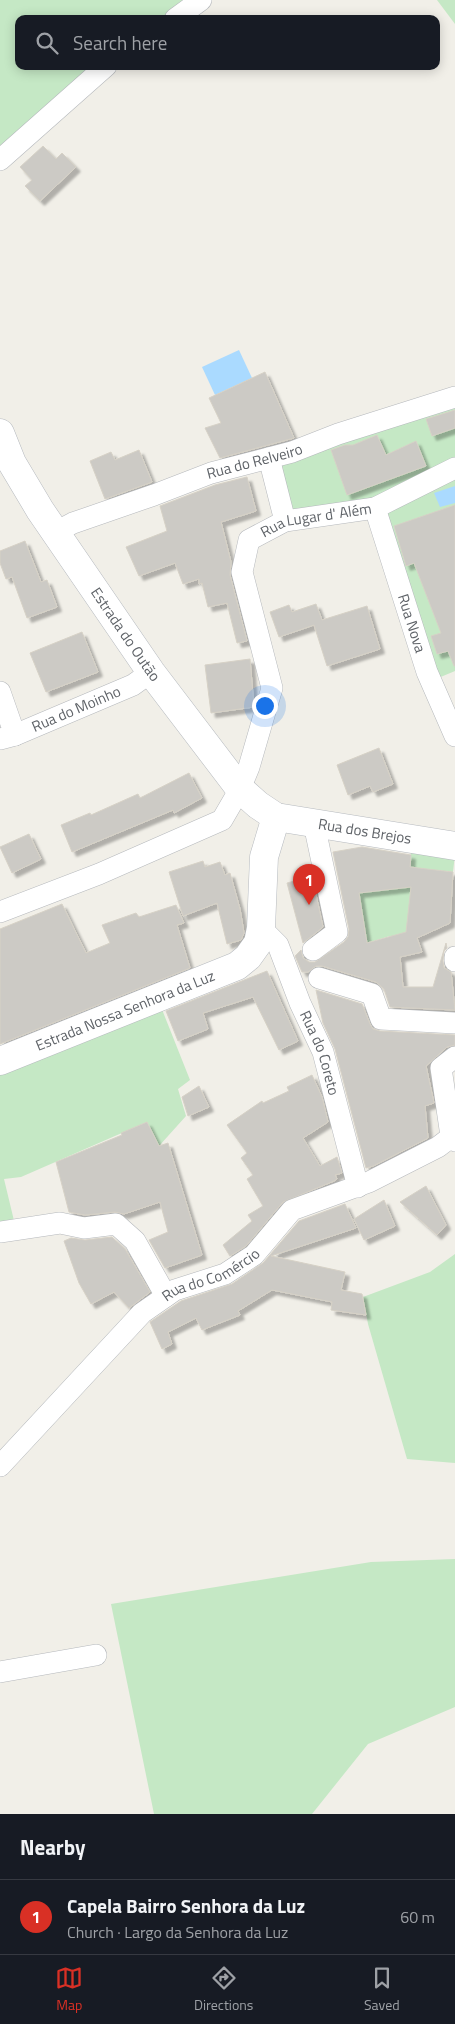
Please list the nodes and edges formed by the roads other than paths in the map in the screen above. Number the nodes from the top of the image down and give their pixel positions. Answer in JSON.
{"nodes":[{"id":1,"x":202,"y":0,"type":"edge"},
{"id":2,"x":181,"y":15,"type":"edge"},
{"id":3,"x":101,"y":70,"type":"edge"},
{"id":4,"x":0,"y":160,"type":"edge"},
{"id":5,"x":455,"y":397,"type":"edge"},
{"id":6,"x":1,"y":437,"type":"edge"},
{"id":7,"x":269,"y":458,"type":"junction"},
{"id":8,"x":455,"y":468,"type":"edge"},
{"id":9,"x":375,"y":508,"type":"junction"},
{"id":10,"x":285,"y":521,"type":"junction"},
{"id":11,"x":56,"y":532,"type":"junction"},
{"id":12,"x":151,"y":672,"type":"junction"},
{"id":13,"x":0,"y":692,"type":"edge"},
{"id":14,"x":455,"y":736,"type":"edge"},
{"id":15,"x":7,"y":737,"type":"edge"},
{"id":16,"x":240,"y":789,"type":"junction"},
{"id":17,"x":276,"y":817,"type":"junction"},
{"id":18,"x":314,"y":824,"type":"junction"},
{"id":19,"x":455,"y":846,"type":"edge"},
{"id":20,"x":0,"y":912,"type":"edge"},
{"id":21,"x":269,"y":937,"type":"junction"},
{"id":22,"x":313,"y":950,"type":"junction"},
{"id":23,"x":319,"y":978,"type":"junction"},
{"id":24,"x":300,"y":1003,"type":"junction"},
{"id":25,"x":455,"y":1023,"type":"edge"},
{"id":26,"x":455,"y":1057,"type":"edge"},
{"id":27,"x":0,"y":1061,"type":"edge"},
{"id":28,"x":454,"y":1137,"type":"edge"},
{"id":29,"x":358,"y":1187,"type":"junction"},
{"id":30,"x":0,"y":1232,"type":"edge"},
{"id":31,"x":166,"y":1296,"type":"junction"},
{"id":32,"x":0,"y":1466,"type":"edge"},
{"id":33,"x":96,"y":1655,"type":"dead end"},
{"id":34,"x":0,"y":1672,"type":"edge"}],
"edges":[{"from":1,"to":2,"type":"street"},
{"from":3,"to":4,"type":"street"},
{"from":5,"to":7,"type":"street","name":"Rua do Relveiro"},
{"from":6,"to":11,"type":"street","name":"Estrada do Outão"},
{"from":7,"to":10,"type":"street"},
{"from":7,"to":11,"type":"street","name":"Rua do Relveiro"},
{"from":8,"to":9,"type":"street","name":"Rua Lugar d' Além"},
{"from":9,"to":10,"type":"street","name":"Rua Lugar d' Além"},
{"from":9,"to":14,"type":"street","name":"Rua Nova"},
{"from":10,"to":16,"type":"street","name":"Rua Lugar d' Além"},
{"from":11,"to":12,"type":"street","name":"Estrada do Outão"},
{"from":12,"to":15,"type":"street","name":"Rua do Moinho"},
{"from":12,"to":16,"type":"street","name":"Estrada do Outão"},
{"from":13,"to":15,"type":"street"},
{"from":16,"to":17,"type":"street","name":"Estrada do Outão"},
{"from":16,"to":20,"type":"street","name":"Rua Lugar d' Além"},
{"from":17,"to":18,"type":"street","name":"Rua dos Brejos"},
{"from":17,"to":21,"type":"street"},
{"from":18,"to":19,"type":"street","name":"Rua dos Brejos"},
{"from":18,"to":22,"type":"street"},
{"from":21,"to":22,"type":"street"},
{"from":21,"to":24,"type":"street","name":"Rua do Coreto"},
{"from":21,"to":27,"type":"street","name":"Estrada Nossa Senhora da Luz"},
{"from":22,"to":23,"type":"street"},
{"from":23,"to":24,"type":"street"},
{"from":23,"to":25,"type":"street"},
{"from":24,"to":29,"type":"street","name":"Rua do Coreto"},
{"from":26,"to":28,"type":"street"},
{"from":28,"to":29,"type":"street","name":"Rua do Comércio"},
{"from":29,"to":31,"type":"street","name":"Rua do Comércio"},
{"from":30,"to":31,"type":"street"},
{"from":31,"to":32,"type":"street","name":"Rua do Comércio"},
{"from":33,"to":34,"type":"street"}]}
